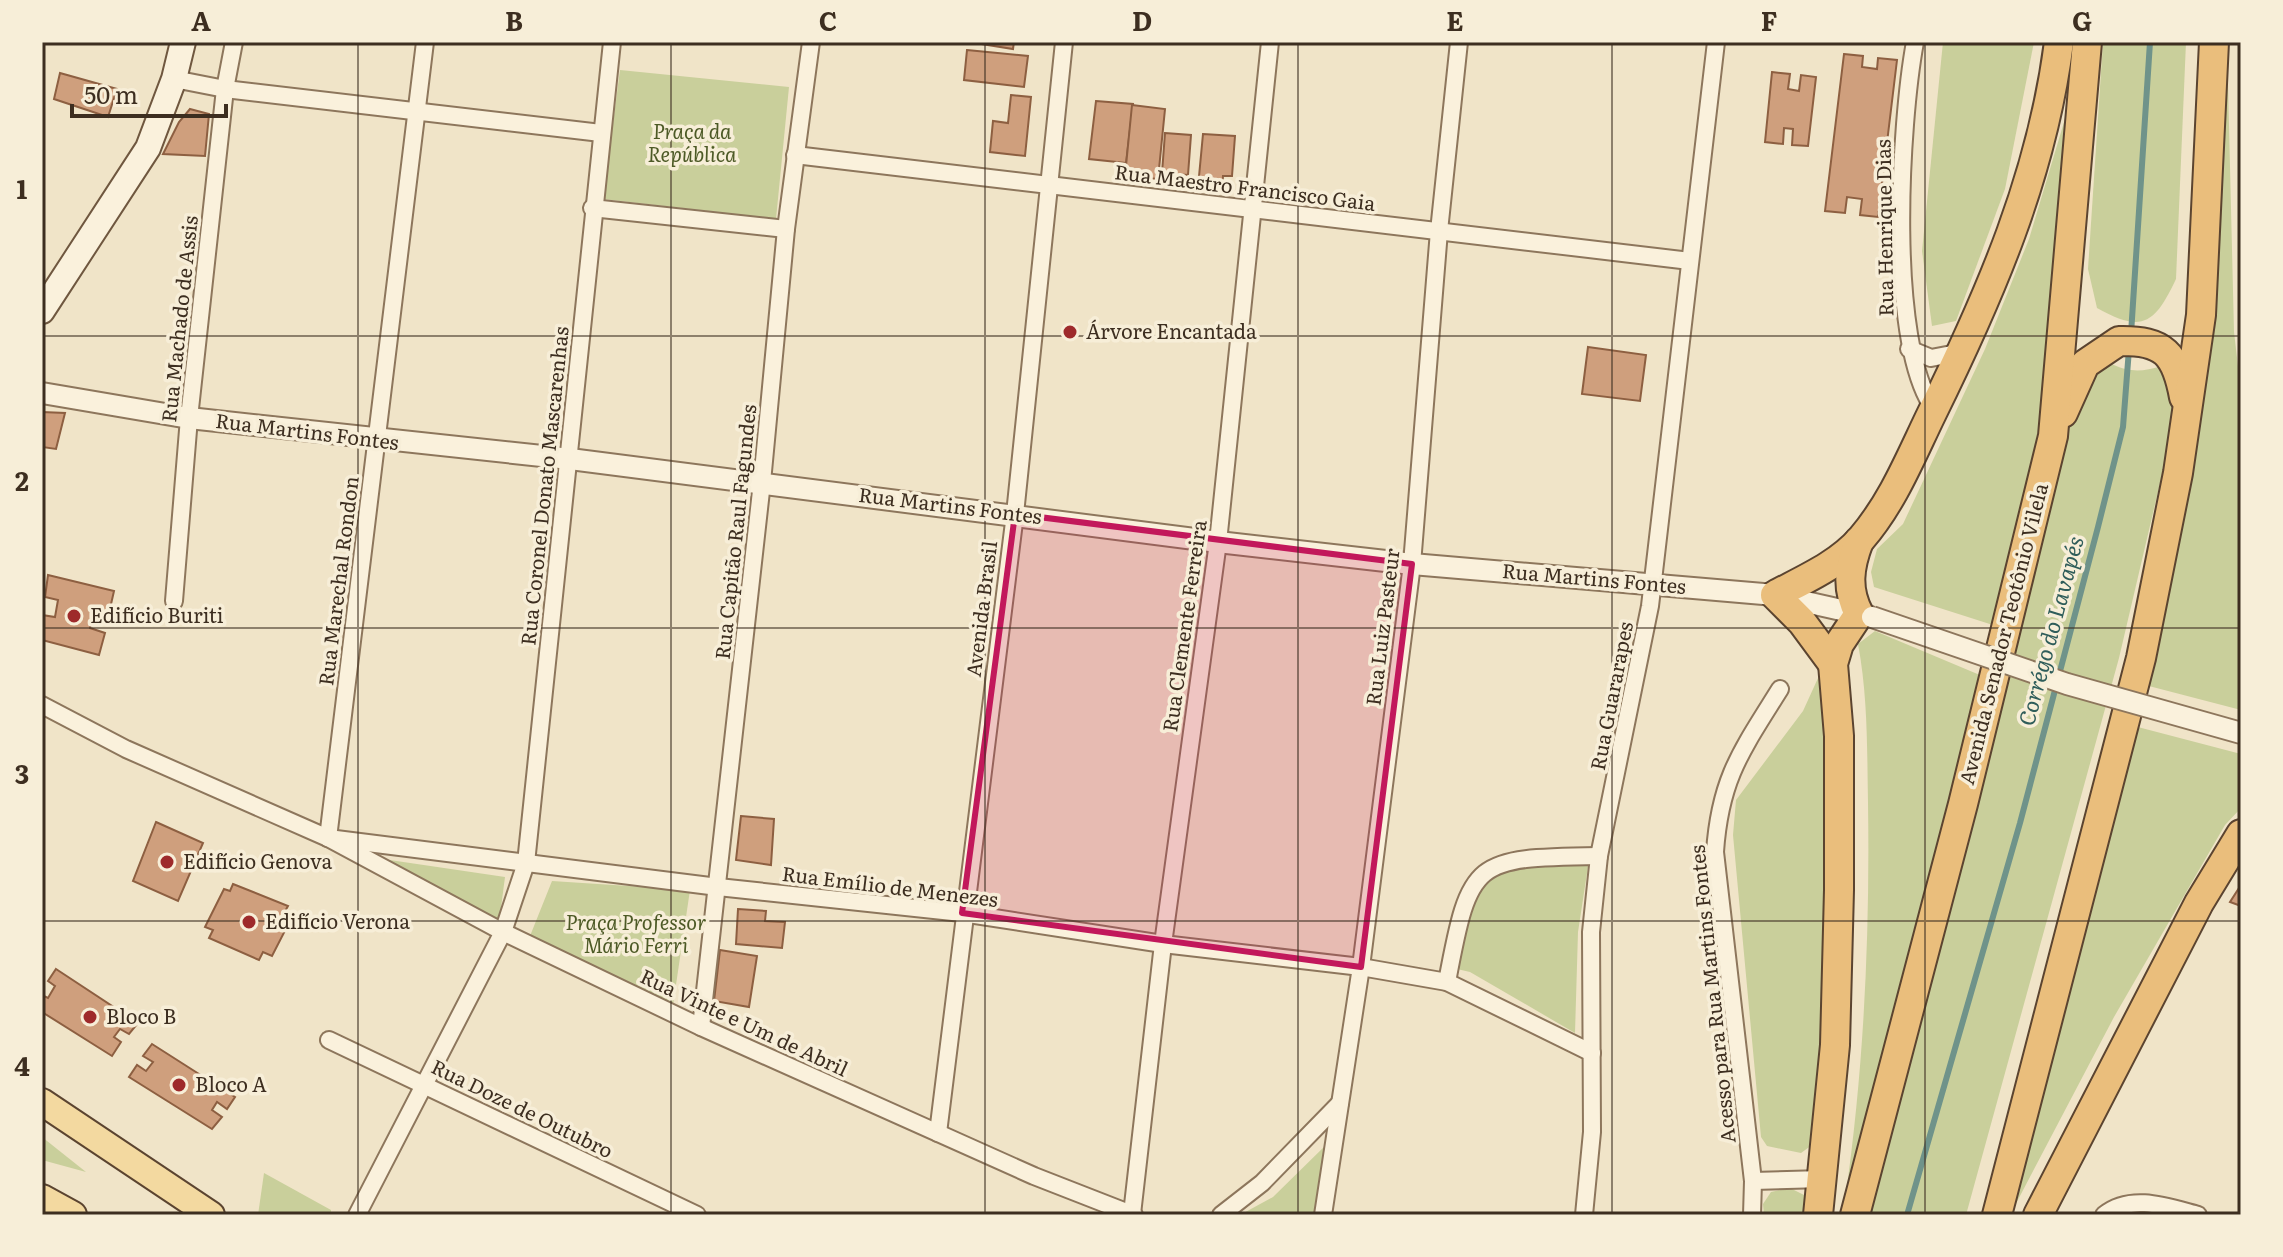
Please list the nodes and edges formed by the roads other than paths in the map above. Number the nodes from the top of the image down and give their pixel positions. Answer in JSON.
{"nodes":[{"id":1,"x":183,"y":42,"type":"edge"},
{"id":2,"x":234,"y":42,"type":"edge"},
{"id":3,"x":425,"y":42,"type":"edge"},
{"id":4,"x":612,"y":42,"type":"edge"},
{"id":5,"x":811,"y":42,"type":"edge"},
{"id":6,"x":1064,"y":42,"type":"edge"},
{"id":7,"x":1270,"y":42,"type":"edge"},
{"id":8,"x":1459,"y":42,"type":"edge"},
{"id":9,"x":1716,"y":42,"type":"edge"},
{"id":10,"x":1915,"y":42,"type":"edge"},
{"id":11,"x":2059,"y":42,"type":"edge"},
{"id":12,"x":2087,"y":42,"type":"edge"},
{"id":13,"x":2214,"y":42,"type":"edge"},
{"id":14,"x":174,"y":79,"type":"junction"},
{"id":15,"x":225,"y":89,"type":"junction"},
{"id":16,"x":417,"y":113,"type":"junction"},
{"id":17,"x":601,"y":133,"type":"junction"},
{"id":18,"x":795,"y":155,"type":"junction"},
{"id":19,"x":1050,"y":185,"type":"junction"},
{"id":20,"x":592,"y":208,"type":"junction"},
{"id":21,"x":1251,"y":209,"type":"junction"},
{"id":22,"x":786,"y":229,"type":"junction"},
{"id":23,"x":1439,"y":231,"type":"junction"},
{"id":24,"x":1690,"y":261,"type":"junction"},
{"id":25,"x":43,"y":307,"type":"edge"},
{"id":26,"x":1909,"y":349,"type":"junction"},
{"id":27,"x":1964,"y":352,"type":"junction"},
{"id":28,"x":42,"y":393,"type":"edge"},
{"id":29,"x":1934,"y":409,"type":"junction"},
{"id":30,"x":2187,"y":415,"type":"junction"},
{"id":31,"x":189,"y":418,"type":"junction"},
{"id":32,"x":2053,"y":436,"type":"junction"},
{"id":33,"x":377,"y":441,"type":"junction"},
{"id":34,"x":570,"y":459,"type":"junction"},
{"id":35,"x":762,"y":482,"type":"junction"},
{"id":36,"x":1015,"y":514,"type":"junction"},
{"id":37,"x":1859,"y":541,"type":"junction"},
{"id":38,"x":1218,"y":542,"type":"junction"},
{"id":39,"x":1412,"y":564,"type":"junction"},
{"id":40,"x":1651,"y":584,"type":"junction"},
{"id":41,"x":1775,"y":595,"type":"junction"},
{"id":42,"x":174,"y":601,"type":"dead end"},
{"id":43,"x":1865,"y":616,"type":"junction"},
{"id":44,"x":1833,"y":664,"type":"junction"},
{"id":45,"x":1780,"y":689,"type":"dead end"},
{"id":46,"x":42,"y":705,"type":"edge"},
{"id":47,"x":2241,"y":733,"type":"edge"},
{"id":48,"x":2241,"y":834,"type":"edge"},
{"id":49,"x":328,"y":838,"type":"junction"},
{"id":50,"x":1599,"y":856,"type":"junction"},
{"id":51,"x":526,"y":863,"type":"junction"},
{"id":52,"x":718,"y":887,"type":"junction"},
{"id":53,"x":962,"y":913,"type":"junction"},
{"id":54,"x":503,"y":932,"type":"junction"},
{"id":55,"x":1163,"y":944,"type":"junction"},
{"id":56,"x":1361,"y":967,"type":"junction"},
{"id":57,"x":1447,"y":982,"type":"junction"},
{"id":58,"x":701,"y":1027,"type":"junction"},
{"id":59,"x":329,"y":1040,"type":"dead end"},
{"id":60,"x":1592,"y":1053,"type":"junction"},
{"id":61,"x":423,"y":1084,"type":"junction"},
{"id":62,"x":42,"y":1102,"type":"edge"},
{"id":63,"x":1341,"y":1102,"type":"junction"},
{"id":64,"x":938,"y":1133,"type":"junction"},
{"id":65,"x":1823,"y":1179,"type":"junction"},
{"id":66,"x":1753,"y":1181,"type":"junction"},
{"id":67,"x":42,"y":1198,"type":"edge"},
{"id":68,"x":73,"y":1215,"type":"edge"},
{"id":69,"x":211,"y":1215,"type":"edge"},
{"id":70,"x":357,"y":1215,"type":"edge"},
{"id":71,"x":697,"y":1215,"type":"edge"},
{"id":72,"x":1133,"y":1215,"type":"edge"},
{"id":73,"x":1221,"y":1215,"type":"edge"},
{"id":74,"x":1323,"y":1215,"type":"edge"},
{"id":75,"x":1584,"y":1215,"type":"edge"},
{"id":76,"x":1752,"y":1215,"type":"edge"},
{"id":77,"x":1818,"y":1215,"type":"edge"},
{"id":78,"x":1855,"y":1215,"type":"edge"},
{"id":79,"x":1997,"y":1215,"type":"edge"},
{"id":80,"x":2038,"y":1215,"type":"edge"},
{"id":81,"x":2104,"y":1215,"type":"edge"},
{"id":82,"x":2198,"y":1215,"type":"edge"}],
"edges":[{"from":1,"to":14,"type":"main road"},
{"from":2,"to":15,"type":"street","name":"Rua Machado de Assis"},
{"from":3,"to":16,"type":"street","name":"Rua Marechal Rondon"},
{"from":4,"to":17,"type":"street","name":"Rua Coronel Donato Mascarenhas"},
{"from":5,"to":18,"type":"street","name":"Rua Capitão Raul Fagundes"},
{"from":6,"to":19,"type":"street","name":"Avenida Brasil"},
{"from":7,"to":21,"type":"street","name":"Rua Clemente Ferreira"},
{"from":8,"to":23,"type":"street","name":"Rua Luiz Pasteur"},
{"from":9,"to":24,"type":"street","name":"Rua Guararapes"},
{"from":10,"to":26,"type":"street","name":"Rua Henrique Dias"},
{"from":11,"to":27,"type":"highway"},
{"from":12,"to":32,"type":"highway","name":"Avenida Senador Teotônio Vilela"},
{"from":13,"to":30,"type":"highway"},
{"from":14,"to":15,"type":"street"},
{"from":14,"to":25,"type":"main road"},
{"from":15,"to":16,"type":"street"},
{"from":15,"to":31,"type":"street","name":"Rua Machado de Assis"},
{"from":16,"to":17,"type":"street"},
{"from":16,"to":33,"type":"street","name":"Rua Marechal Rondon"},
{"from":17,"to":20,"type":"street","name":"Rua Coronel Donato Mascarenhas"},
{"from":18,"to":19,"type":"street","name":"Rua Maestro Francisco Gaia"},
{"from":18,"to":22,"type":"street","name":"Rua Capitão Raul Fagundes"},
{"from":19,"to":21,"type":"street","name":"Rua Maestro Francisco Gaia"},
{"from":19,"to":36,"type":"street","name":"Avenida Brasil"},
{"from":20,"to":22,"type":"street"},
{"from":20,"to":34,"type":"street","name":"Rua Coronel Donato Mascarenhas"},
{"from":21,"to":23,"type":"street","name":"Rua Maestro Francisco Gaia"},
{"from":21,"to":38,"type":"street","name":"Rua Clemente Ferreira"},
{"from":22,"to":35,"type":"street","name":"Rua Capitão Raul Fagundes"},
{"from":23,"to":24,"type":"street","name":"Rua Maestro Francisco Gaia"},
{"from":23,"to":39,"type":"street","name":"Rua Luiz Pasteur"},
{"from":24,"to":40,"type":"street","name":"Rua Guararapes"},
{"from":26,"to":27,"type":"street"},
{"from":26,"to":29,"type":"street","name":"Rua Henrique Dias"},
{"from":27,"to":29,"type":"highway"},
{"from":28,"to":31,"type":"street","name":"Rua Martins Fontes"},
{"from":29,"to":37,"type":"highway"},
{"from":30,"to":32,"type":"highway"},
{"from":30,"to":79,"type":"highway"},
{"from":31,"to":33,"type":"street","name":"Rua Martins Fontes"},
{"from":31,"to":42,"type":"street","name":"Rua Machado de Assis"},
{"from":32,"to":78,"type":"highway","name":"Avenida Senador Teotônio Vilela"},
{"from":33,"to":34,"type":"street","name":"Rua Martins Fontes"},
{"from":33,"to":49,"type":"street","name":"Rua Marechal Rondon"},
{"from":34,"to":35,"type":"street","name":"Rua Martins Fontes"},
{"from":34,"to":51,"type":"street","name":"Rua Coronel Donato Mascarenhas"},
{"from":35,"to":36,"type":"street","name":"Rua Martins Fontes"},
{"from":35,"to":52,"type":"street","name":"Rua Capitão Raul Fagundes"},
{"from":36,"to":38,"type":"street","name":"Rua Martins Fontes"},
{"from":36,"to":53,"type":"street","name":"Avenida Brasil"},
{"from":37,"to":41,"type":"highway"},
{"from":37,"to":43,"type":"highway"},
{"from":38,"to":39,"type":"street","name":"Rua Martins Fontes"},
{"from":38,"to":55,"type":"street","name":"Rua Clemente Ferreira"},
{"from":39,"to":40,"type":"street","name":"Rua Martins Fontes"},
{"from":39,"to":56,"type":"street","name":"Rua Luiz Pasteur"},
{"from":40,"to":41,"type":"street","name":"Rua Martins Fontes"},
{"from":40,"to":50,"type":"street","name":"Rua Guararapes"},
{"from":41,"to":43,"type":"street","name":"Rua Martins Fontes"},
{"from":41,"to":44,"type":"highway"},
{"from":43,"to":44,"type":"highway"},
{"from":43,"to":47,"type":"street","name":"Rua Martins Fontes","bridge":true},
{"from":44,"to":65,"type":"highway"},
{"from":45,"to":66,"type":"street","name":"Acesso para Rua Martins Fontes"},
{"from":46,"to":49,"type":"street","name":"Rua Vinte e Um de Abril"},
{"from":48,"to":80,"type":"highway"},
{"from":49,"to":51,"type":"street","name":"Rua Emílio de Menezes"},
{"from":49,"to":54,"type":"street","name":"Rua Vinte e Um de Abril"},
{"from":50,"to":57,"type":"street"},
{"from":50,"to":60,"type":"street","name":"Rua Guararapes"},
{"from":51,"to":52,"type":"street","name":"Rua Emílio de Menezes"},
{"from":51,"to":54,"type":"street","name":"Rua Coronel Donato Mascarenhas"},
{"from":52,"to":53,"type":"street","name":"Rua Emílio de Menezes"},
{"from":52,"to":58,"type":"street","name":"Rua Capitão Raul Fagundes"},
{"from":53,"to":55,"type":"street","name":"Rua Emílio de Menezes"},
{"from":53,"to":64,"type":"street","name":"Avenida Brasil"},
{"from":54,"to":58,"type":"street","name":"Rua Vinte e Um de Abril"},
{"from":54,"to":61,"type":"street","name":"Rua Coronel Donato Mascarenhas"},
{"from":55,"to":56,"type":"street","name":"Rua Emílio de Menezes"},
{"from":55,"to":72,"type":"street","name":"Rua Clemente Ferreira"},
{"from":56,"to":57,"type":"street","name":"Rua Emílio de Menezes"},
{"from":56,"to":63,"type":"street","name":"Rua Luiz Pasteur"},
{"from":57,"to":60,"type":"street","name":"Rua Emílio de Menezes"},
{"from":58,"to":64,"type":"street","name":"Rua Vinte e Um de Abril"},
{"from":59,"to":61,"type":"street","name":"Rua Doze de Outubro"},
{"from":60,"to":75,"type":"street","name":"Rua Guararapes"},
{"from":61,"to":70,"type":"street","name":"Rua Coronel Donato Mascarenhas"},
{"from":61,"to":71,"type":"street","name":"Rua Doze de Outubro"},
{"from":62,"to":69,"type":"main road"},
{"from":63,"to":73,"type":"street"},
{"from":63,"to":74,"type":"street","name":"Rua Luiz Pasteur"},
{"from":64,"to":72,"type":"street","name":"Rua Vinte e Um de Abril"},
{"from":65,"to":66,"type":"street"},
{"from":65,"to":77,"type":"highway"},
{"from":66,"to":76,"type":"street","name":"Acesso para Rua Martins Fontes"},
{"from":67,"to":68,"type":"main road"},
{"from":81,"to":82,"type":"street"}]}
